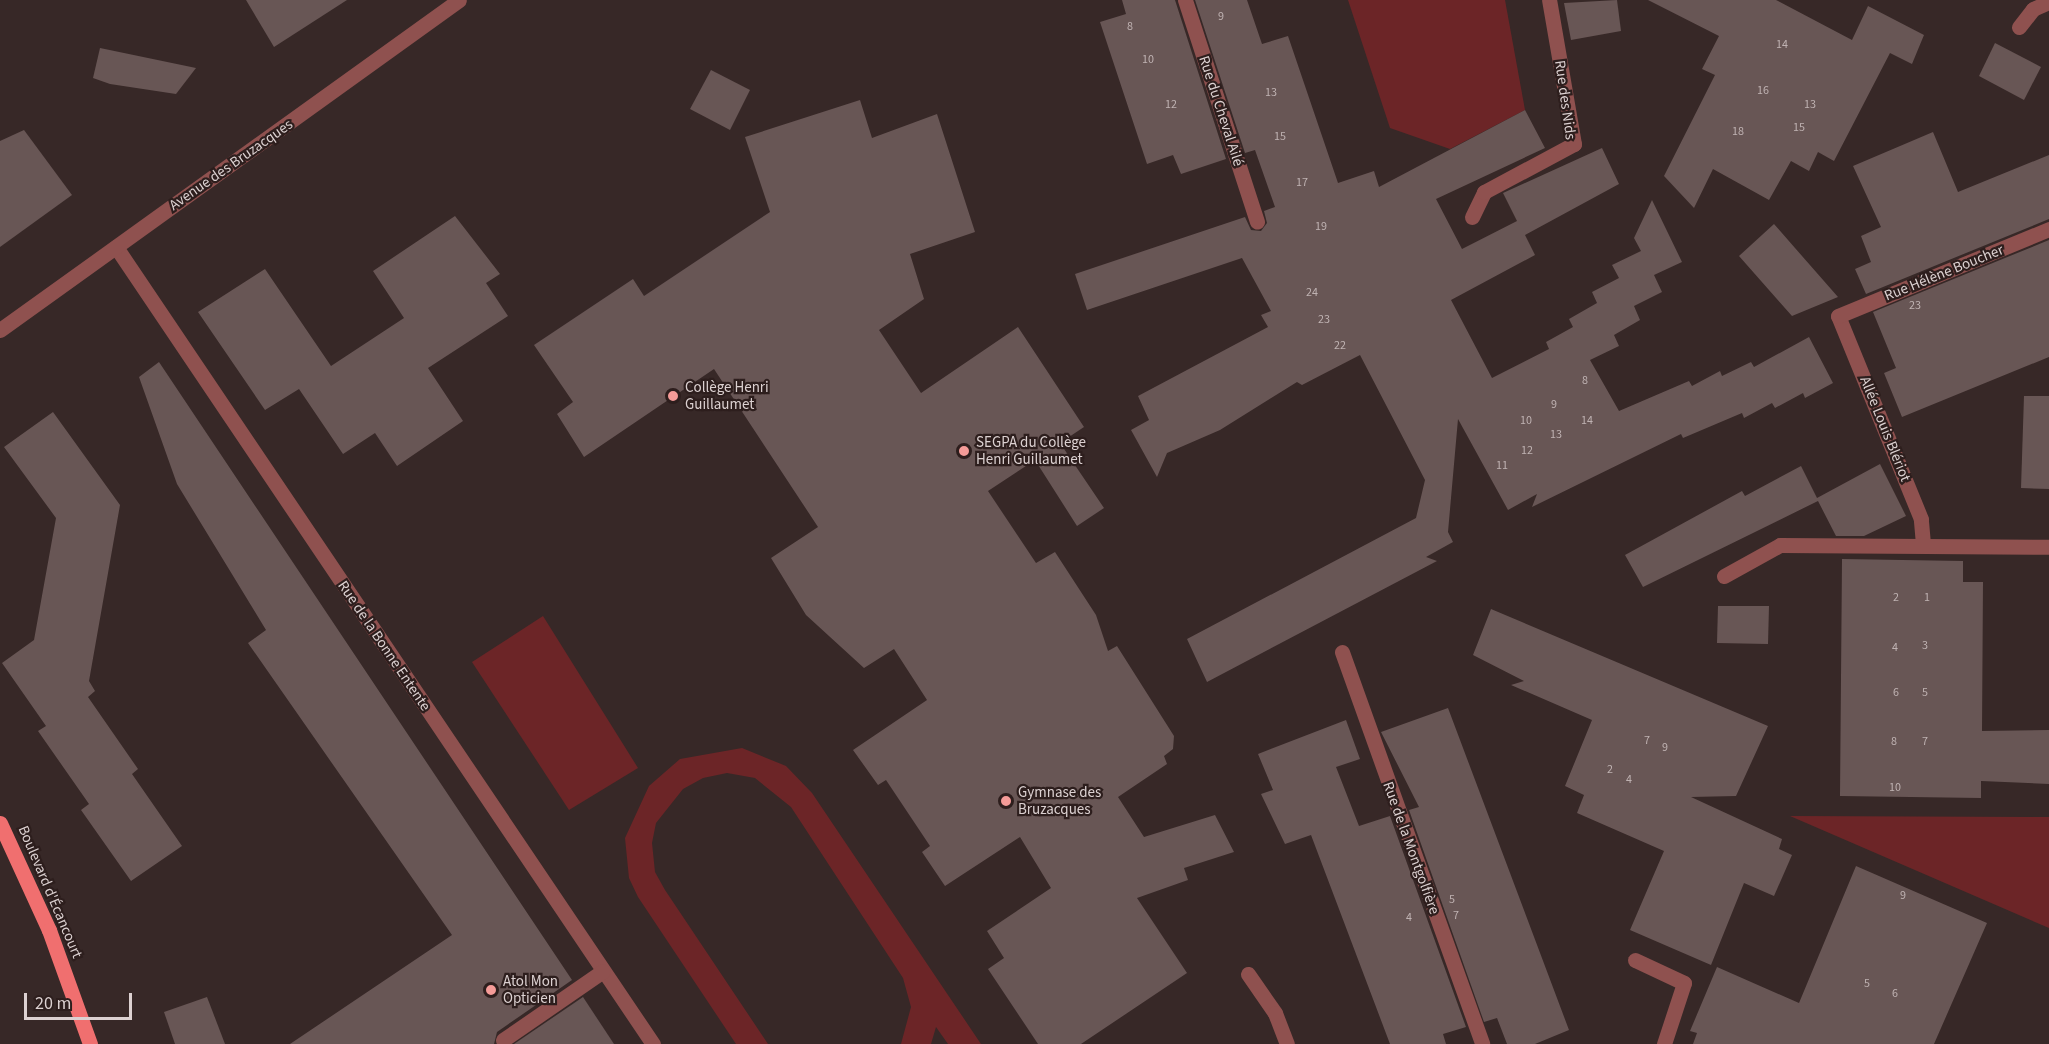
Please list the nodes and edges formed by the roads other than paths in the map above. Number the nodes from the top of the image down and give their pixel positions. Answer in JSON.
{"nodes":[{"id":1,"x":459,"y":0,"type":"edge"},
{"id":2,"x":1185,"y":0,"type":"edge"},
{"id":3,"x":1549,"y":0,"type":"edge"},
{"id":4,"x":2049,"y":3,"type":"edge"},
{"id":5,"x":2019,"y":27,"type":"dead end"},
{"id":6,"x":1472,"y":216,"type":"dead end"},
{"id":7,"x":1257,"y":222,"type":"dead end"},
{"id":8,"x":2049,"y":229,"type":"edge"},
{"id":9,"x":116,"y":247,"type":"junction"},
{"id":10,"x":1838,"y":316,"type":"joint"},
{"id":11,"x":1,"y":330,"type":"edge"},
{"id":12,"x":1919,"y":544,"type":"junction"},
{"id":13,"x":2049,"y":546,"type":"edge"},
{"id":14,"x":1724,"y":576,"type":"dead end"},
{"id":15,"x":1342,"y":652,"type":"dead end"},
{"id":16,"x":0,"y":823,"type":"edge"},
{"id":17,"x":1635,"y":960,"type":"dead end"},
{"id":18,"x":603,"y":971,"type":"junction"},
{"id":19,"x":1248,"y":974,"type":"dead end"},
{"id":20,"x":503,"y":1040,"type":"dead end"},
{"id":21,"x":90,"y":1044,"type":"edge"},
{"id":22,"x":653,"y":1044,"type":"edge"},
{"id":23,"x":1287,"y":1044,"type":"edge"},
{"id":24,"x":1482,"y":1044,"type":"edge"},
{"id":25,"x":1663,"y":1044,"type":"edge"}],
"edges":[{"from":1,"to":9,"type":"street","name":"Avenue des Bruzacques"},
{"from":2,"to":7,"type":"street","name":"Rue du Cheval Ailé"},
{"from":3,"to":6,"type":"street","name":"Rue des Nids"},
{"from":4,"to":5,"type":"street"},
{"from":8,"to":10,"type":"street","name":"Rue Hélène Boucher"},
{"from":9,"to":11,"type":"street","name":"Avenue des Bruzacques"},
{"from":9,"to":18,"type":"street","name":"Rue de la Bonne Entente"},
{"from":10,"to":12,"type":"street","name":"Allée Louis Blériot"},
{"from":12,"to":13,"type":"street"},
{"from":12,"to":14,"type":"street"},
{"from":15,"to":24,"type":"street","name":"Rue de la Montgolfière"},
{"from":16,"to":21,"type":"main road","name":"Boulevard d'Écancourt"},
{"from":17,"to":25,"type":"street"},
{"from":18,"to":20,"type":"street"},
{"from":18,"to":22,"type":"street","name":"Rue de la Bonne Entente"},
{"from":19,"to":23,"type":"street"}]}
